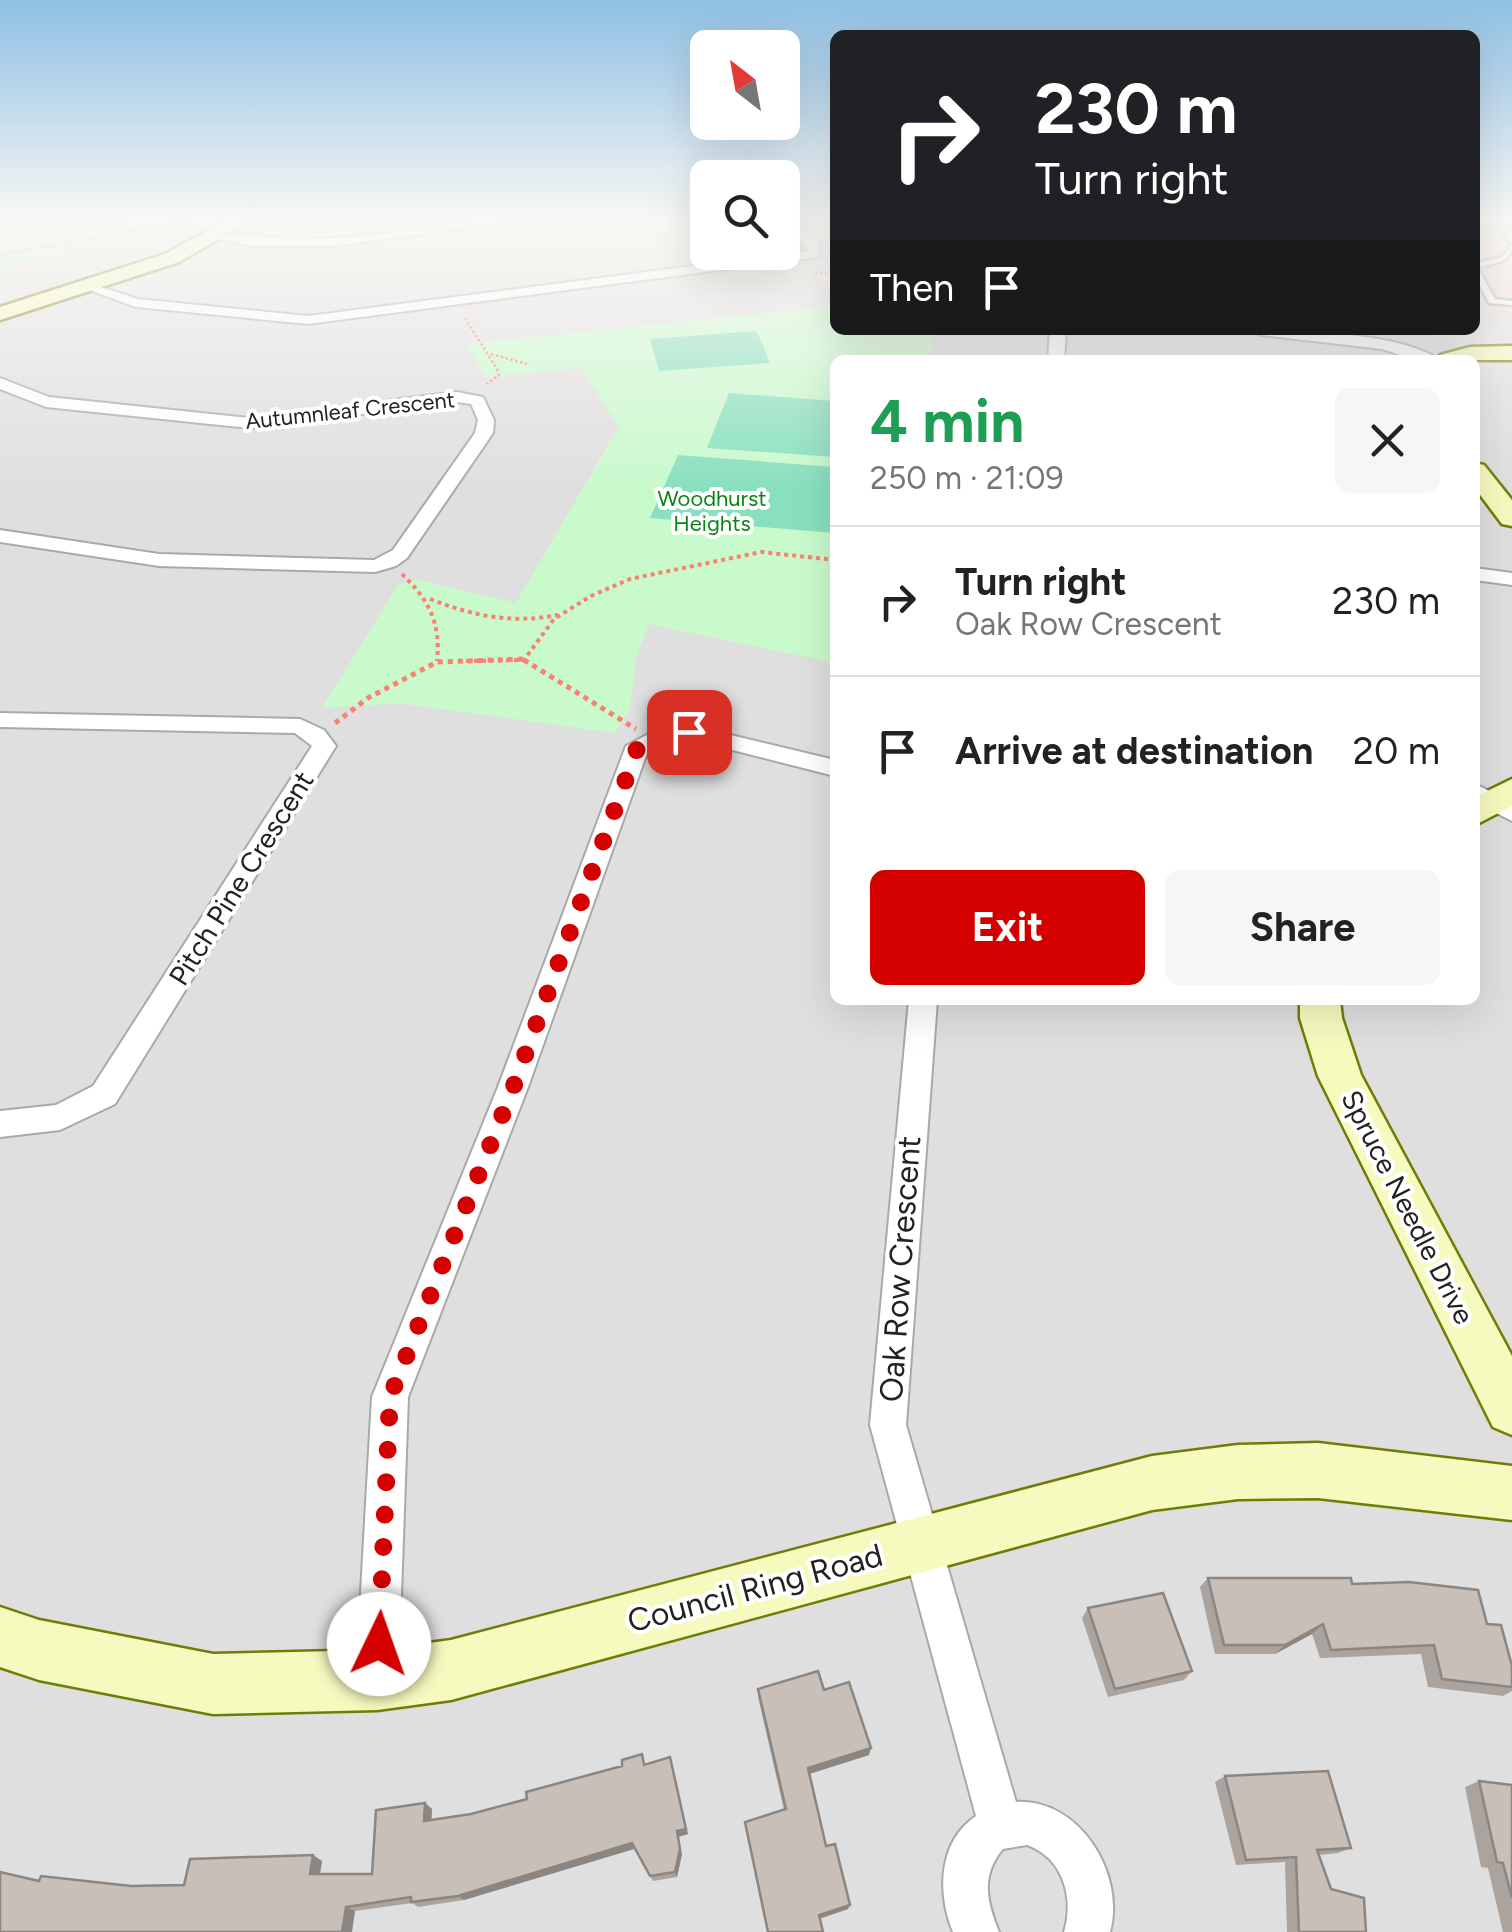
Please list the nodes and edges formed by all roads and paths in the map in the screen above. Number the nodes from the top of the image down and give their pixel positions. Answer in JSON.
{"nodes":[{"id":1,"x":185,"y":308,"type":"edge"},
{"id":2,"x":401,"y":308,"type":"edge"},
{"id":3,"x":460,"y":308,"type":"edge"},
{"id":4,"x":1316,"y":335,"type":"edge"},
{"id":5,"x":1512,"y":353,"type":"edge"},
{"id":6,"x":491,"y":354,"type":"junction"},
{"id":7,"x":1413,"y":355,"type":"edge"},
{"id":8,"x":1466,"y":355,"type":"edge"},
{"id":9,"x":527,"y":364,"type":"dead end"},
{"id":10,"x":0,"y":382,"type":"edge"},
{"id":11,"x":468,"y":398,"type":"junction"},
{"id":12,"x":1480,"y":477,"type":"edge"},
{"id":13,"x":1512,"y":518,"type":"edge"},
{"id":14,"x":0,"y":536,"type":"edge"},
{"id":15,"x":830,"y":559,"type":"edge"},
{"id":16,"x":390,"y":562,"type":"junction"},
{"id":17,"x":1480,"y":575,"type":"edge"},
{"id":18,"x":1512,"y":578,"type":"edge"},
{"id":19,"x":430,"y":600,"type":"junction"},
{"id":20,"x":562,"y":614,"type":"junction"},
{"id":21,"x":524,"y":660,"type":"junction"},
{"id":22,"x":437,"y":662,"type":"junction"},
{"id":23,"x":0,"y":720,"type":"edge"},
{"id":24,"x":316,"y":735,"type":"junction"},
{"id":25,"x":648,"y":739,"type":"junction"},
{"id":26,"x":830,"y":767,"type":"edge"},
{"id":27,"x":922,"y":1005,"type":"edge"},
{"id":28,"x":1320,"y":1005,"type":"edge"},
{"id":29,"x":0,"y":1124,"type":"edge"},
{"id":30,"x":1512,"y":1409,"type":"edge"},
{"id":31,"x":1512,"y":1493,"type":"edge"},
{"id":32,"x":921,"y":1543,"type":"junction"},
{"id":33,"x":0,"y":1637,"type":"edge"},
{"id":34,"x":377,"y":1680,"type":"junction"},
{"id":35,"x":1000,"y":1824,"type":"junction"},
{"id":36,"x":976,"y":1932,"type":"edge"},
{"id":37,"x":1087,"y":1932,"type":"edge"}],
"edges":[{"from":1,"to":2,"type":"street"},
{"from":3,"to":6,"type":"path"},
{"from":4,"to":7,"type":"street"},
{"from":5,"to":8,"type":"street"},
{"from":6,"to":9,"type":"path"},
{"from":6,"to":11,"type":"path"},
{"from":10,"to":11,"type":"street","name":"Autumnleaf Crescent"},
{"from":11,"to":16,"type":"street","name":"Autumnleaf Crescent"},
{"from":12,"to":13,"type":"street"},
{"from":14,"to":16,"type":"street"},
{"from":15,"to":20,"type":"path"},
{"from":16,"to":19,"type":"path"},
{"from":17,"to":18,"type":"street"},
{"from":19,"to":20,"type":"path"},
{"from":19,"to":22,"type":"path"},
{"from":20,"to":21,"type":"path"},
{"from":21,"to":22,"type":"path"},
{"from":21,"to":25,"type":"path"},
{"from":22,"to":24,"type":"path"},
{"from":23,"to":24,"type":"street","name":"Pitch Pine Crescent"},
{"from":24,"to":29,"type":"street","name":"Pitch Pine Crescent"},
{"from":25,"to":26,"type":"street"},
{"from":25,"to":34,"type":"street"},
{"from":27,"to":32,"type":"street","name":"Oak Row Crescent"},
{"from":28,"to":30,"type":"street","name":"Spruce Needle Drive"},
{"from":31,"to":32,"type":"street","name":"Council Ring Road"},
{"from":32,"to":34,"type":"street","name":"Council Ring Road"},
{"from":32,"to":35,"type":"street","name":"Oak Row Crescent"},
{"from":33,"to":34,"type":"street","name":"Council Ring Road"},
{"from":35,"to":36,"type":"street"},
{"from":35,"to":37,"type":"street"}]}
